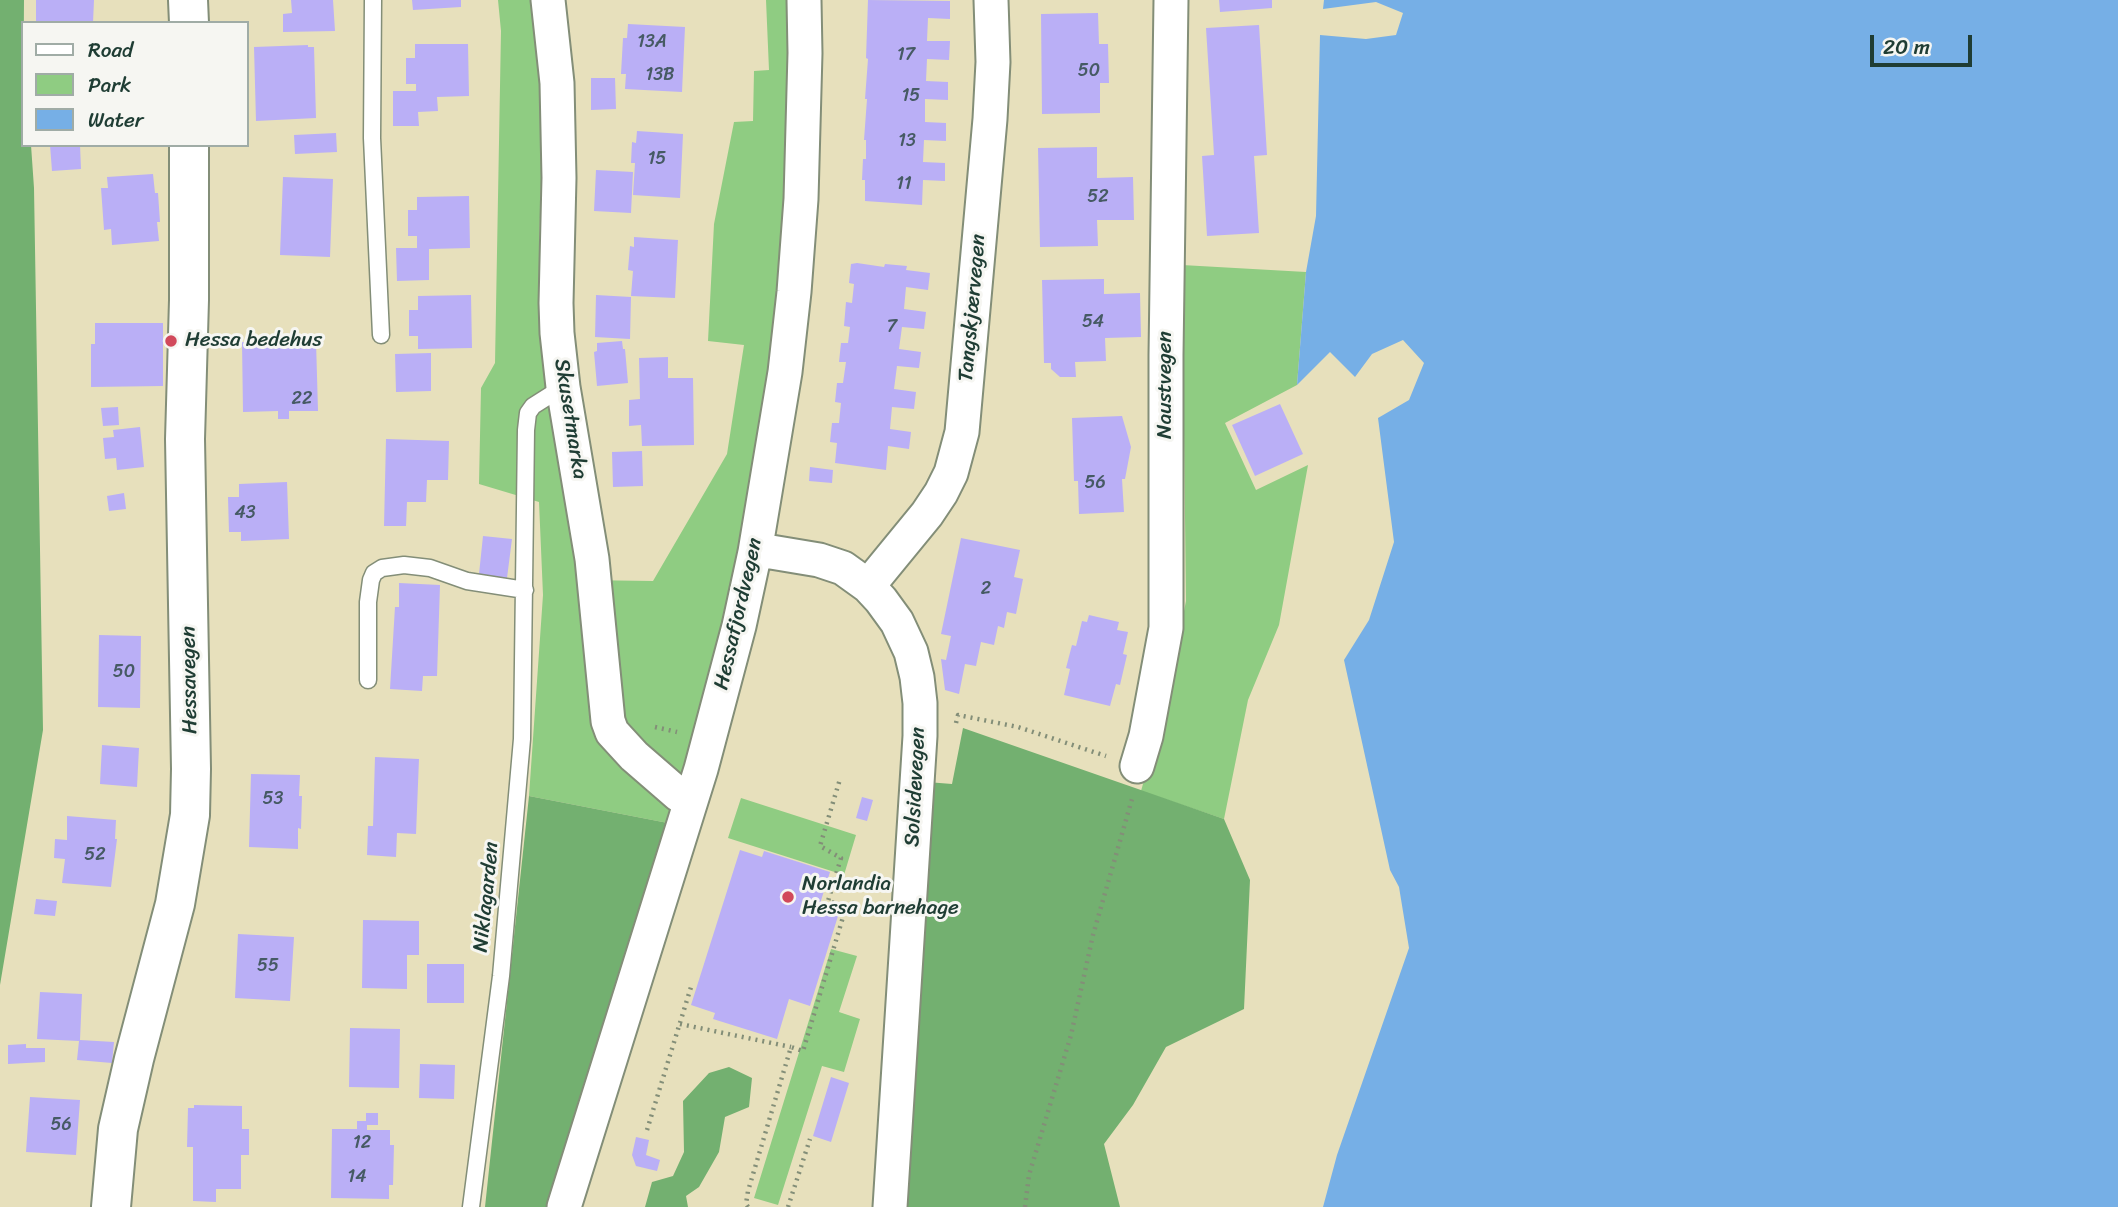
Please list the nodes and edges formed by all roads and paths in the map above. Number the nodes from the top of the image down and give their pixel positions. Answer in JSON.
{"nodes":[{"id":1,"x":188,"y":0,"type":"edge"},
{"id":2,"x":373,"y":0,"type":"edge"},
{"id":3,"x":548,"y":0,"type":"edge"},
{"id":4,"x":804,"y":0,"type":"edge"},
{"id":5,"x":990,"y":0,"type":"edge"},
{"id":6,"x":1171,"y":0,"type":"edge"},
{"id":7,"x":188,"y":21,"type":"edge"},
{"id":8,"x":189,"y":147,"type":"edge"},
{"id":9,"x":381,"y":335,"type":"dead end"},
{"id":10,"x":563,"y":387,"type":"junction"},
{"id":11,"x":755,"y":552,"type":"junction"},
{"id":12,"x":868,"y":586,"type":"junction"},
{"id":13,"x":524,"y":590,"type":"junction"},
{"id":14,"x":368,"y":680,"type":"dead end"},
{"id":15,"x":955,"y":725,"type":"dead end"},
{"id":16,"x":1137,"y":766,"type":"junction"},
{"id":17,"x":840,"y":779,"type":"dead end"},
{"id":18,"x":692,"y":797,"type":"junction"},
{"id":19,"x":691,"y":986,"type":"dead end"},
{"id":20,"x":680,"y":1024,"type":"junction"},
{"id":21,"x":791,"y":1047,"type":"junction"},
{"id":22,"x":647,"y":1130,"type":"dead end"},
{"id":23,"x":810,"y":1139,"type":"dead end"},
{"id":24,"x":111,"y":1207,"type":"edge"},
{"id":25,"x":471,"y":1207,"type":"edge"},
{"id":26,"x":564,"y":1207,"type":"edge"},
{"id":27,"x":748,"y":1207,"type":"edge"},
{"id":28,"x":788,"y":1207,"type":"edge"},
{"id":29,"x":890,"y":1207,"type":"edge"},
{"id":30,"x":1026,"y":1207,"type":"edge"}],
"edges":[{"from":1,"to":7,"type":"street"},
{"from":2,"to":9,"type":"lane"},
{"from":3,"to":10,"type":"street","name":"Skusetmarka"},
{"from":4,"to":11,"type":"street","name":"Hessafjordvegen"},
{"from":5,"to":12,"type":"street","name":"Tangskjærvegen"},
{"from":6,"to":16,"type":"street","name":"Naustvegen"},
{"from":8,"to":24,"type":"street","name":"Hessavegen"},
{"from":10,"to":13,"type":"lane","name":"Niklagarden"},
{"from":10,"to":18,"type":"street","name":"Skusetmarka"},
{"from":11,"to":12,"type":"street","name":"Solsidevegen"},
{"from":11,"to":18,"type":"street","name":"Hessafjordvegen"},
{"from":12,"to":29,"type":"street","name":"Solsidevegen"},
{"from":13,"to":14,"type":"lane"},
{"from":13,"to":25,"type":"lane","name":"Niklagarden"},
{"from":15,"to":16,"type":"path"},
{"from":16,"to":30,"type":"path"},
{"from":17,"to":21,"type":"path"},
{"from":18,"to":26,"type":"street","name":"Hessafjordvegen"},
{"from":19,"to":20,"type":"path"},
{"from":20,"to":21,"type":"path"},
{"from":20,"to":22,"type":"path"},
{"from":21,"to":27,"type":"path"},
{"from":23,"to":28,"type":"path"}]}
